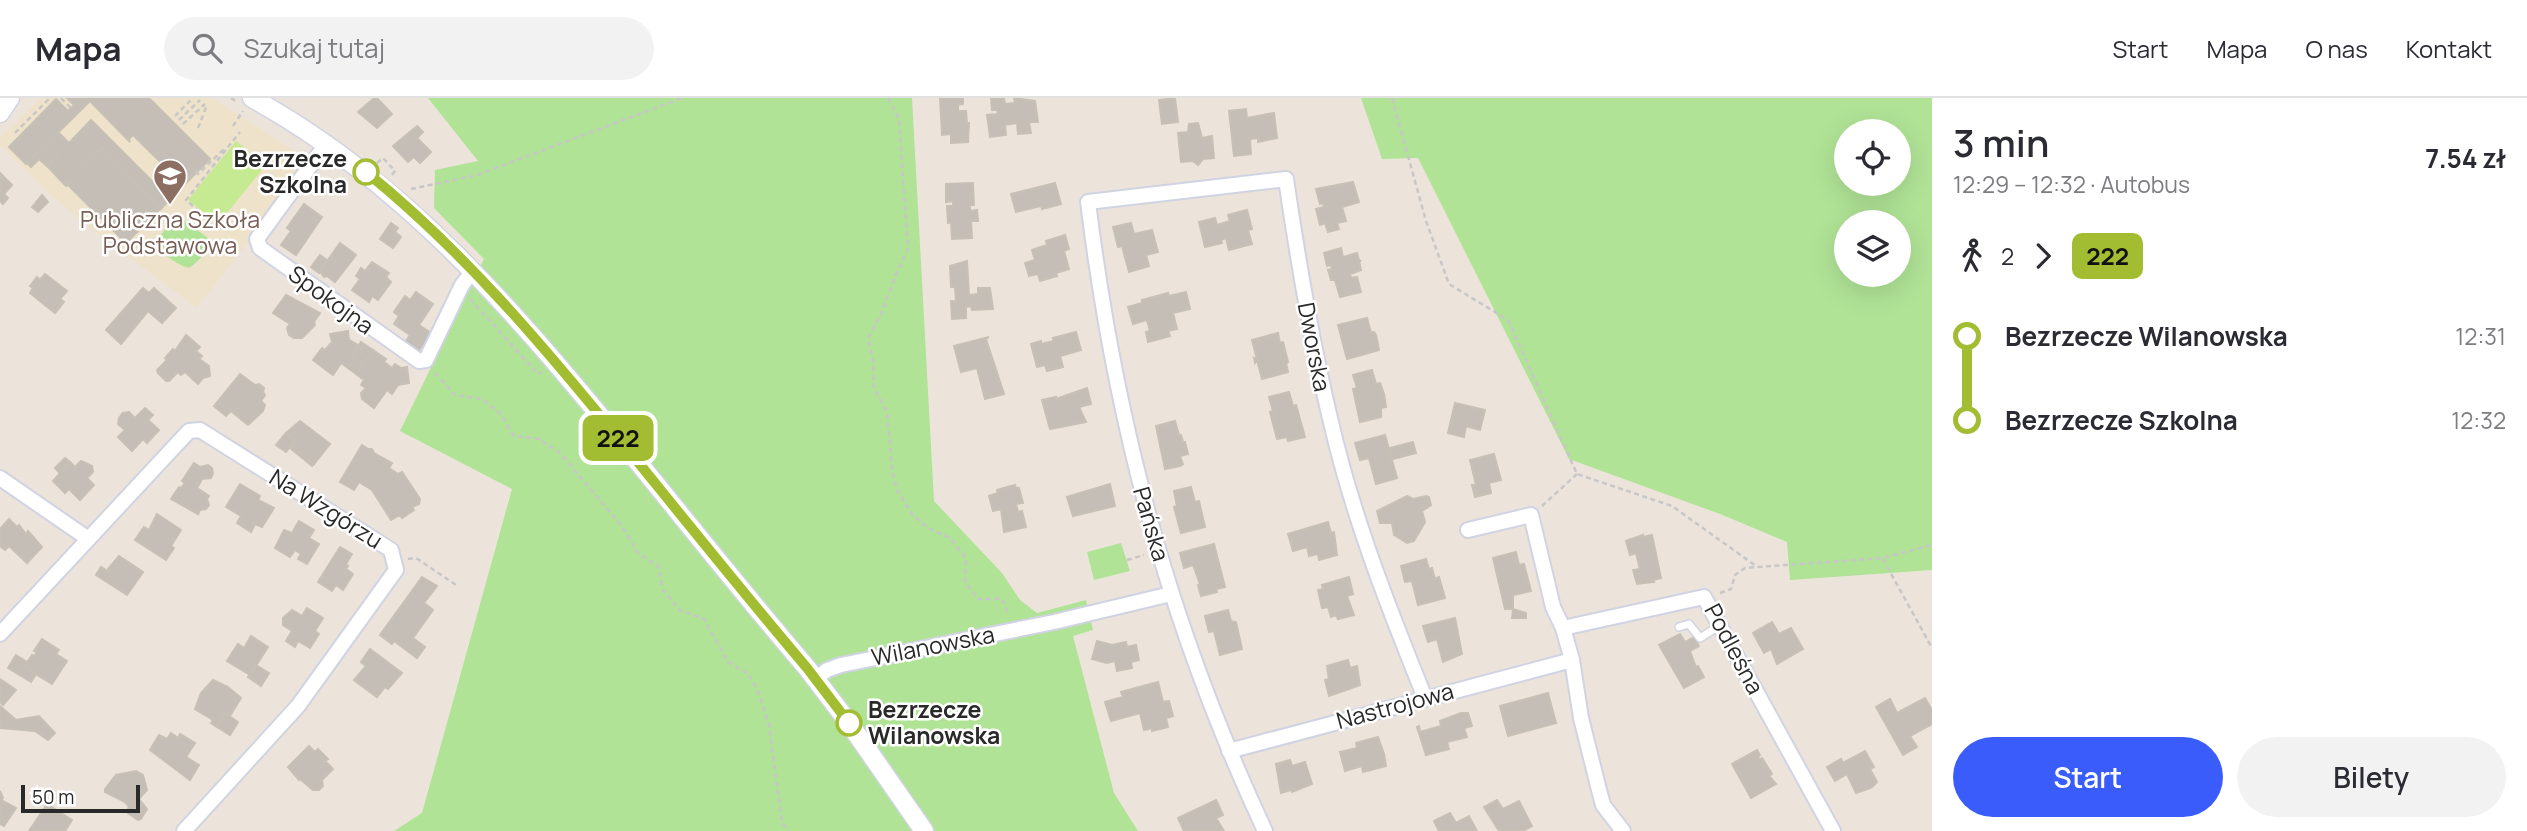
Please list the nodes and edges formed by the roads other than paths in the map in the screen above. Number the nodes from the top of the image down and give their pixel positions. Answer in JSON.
{"nodes":[{"id":1,"x":10,"y":98,"type":"edge"},
{"id":2,"x":263,"y":101,"type":"edge"},
{"id":3,"x":0,"y":113,"type":"edge"},
{"id":4,"x":327,"y":143,"type":"junction"},
{"id":5,"x":1088,"y":202,"type":"joint"},
{"id":6,"x":469,"y":275,"type":"junction"},
{"id":7,"x":0,"y":478,"type":"edge"},
{"id":8,"x":1468,"y":530,"type":"dead end"},
{"id":9,"x":87,"y":538,"type":"junction"},
{"id":10,"x":1171,"y":594,"type":"junction"},
{"id":11,"x":1720,"y":626,"type":"junction"},
{"id":12,"x":1563,"y":628,"type":"junction"},
{"id":13,"x":1679,"y":628,"type":"dead end"},
{"id":14,"x":0,"y":634,"type":"edge"},
{"id":15,"x":1567,"y":661,"type":"junction"},
{"id":16,"x":815,"y":679,"type":"junction"},
{"id":17,"x":1425,"y":698,"type":"junction"},
{"id":18,"x":1229,"y":751,"type":"junction"},
{"id":19,"x":184,"y":831,"type":"edge"},
{"id":20,"x":925,"y":831,"type":"edge"},
{"id":21,"x":1265,"y":831,"type":"edge"},
{"id":22,"x":1623,"y":831,"type":"edge"},
{"id":23,"x":1833,"y":831,"type":"edge"}],
"edges":[{"from":1,"to":3,"type":"street"},
{"from":2,"to":4,"type":"street"},
{"from":4,"to":6,"type":"street"},
{"from":4,"to":6,"type":"street","name":"Spokojna"},
{"from":5,"to":10,"type":"street","name":"Pańska"},
{"from":5,"to":17,"type":"street","name":"Dworska"},
{"from":6,"to":16,"type":"street"},
{"from":7,"to":9,"type":"street"},
{"from":8,"to":12,"type":"street"},
{"from":9,"to":14,"type":"street","name":"Na Wzgórzu"},
{"from":9,"to":19,"type":"street","name":"Na Wzgórzu"},
{"from":10,"to":16,"type":"street","name":"Wilanowska"},
{"from":10,"to":18,"type":"street","name":"Pańska"},
{"from":11,"to":12,"type":"street","name":"Podleśna"},
{"from":11,"to":13,"type":"lane"},
{"from":11,"to":23,"type":"street","name":"Podleśna"},
{"from":12,"to":15,"type":"street"},
{"from":15,"to":17,"type":"street","name":"Nastrojowa"},
{"from":15,"to":22,"type":"street"},
{"from":16,"to":20,"type":"street"},
{"from":17,"to":18,"type":"street","name":"Nastrojowa"},
{"from":18,"to":21,"type":"street","name":"Pańska"}]}
